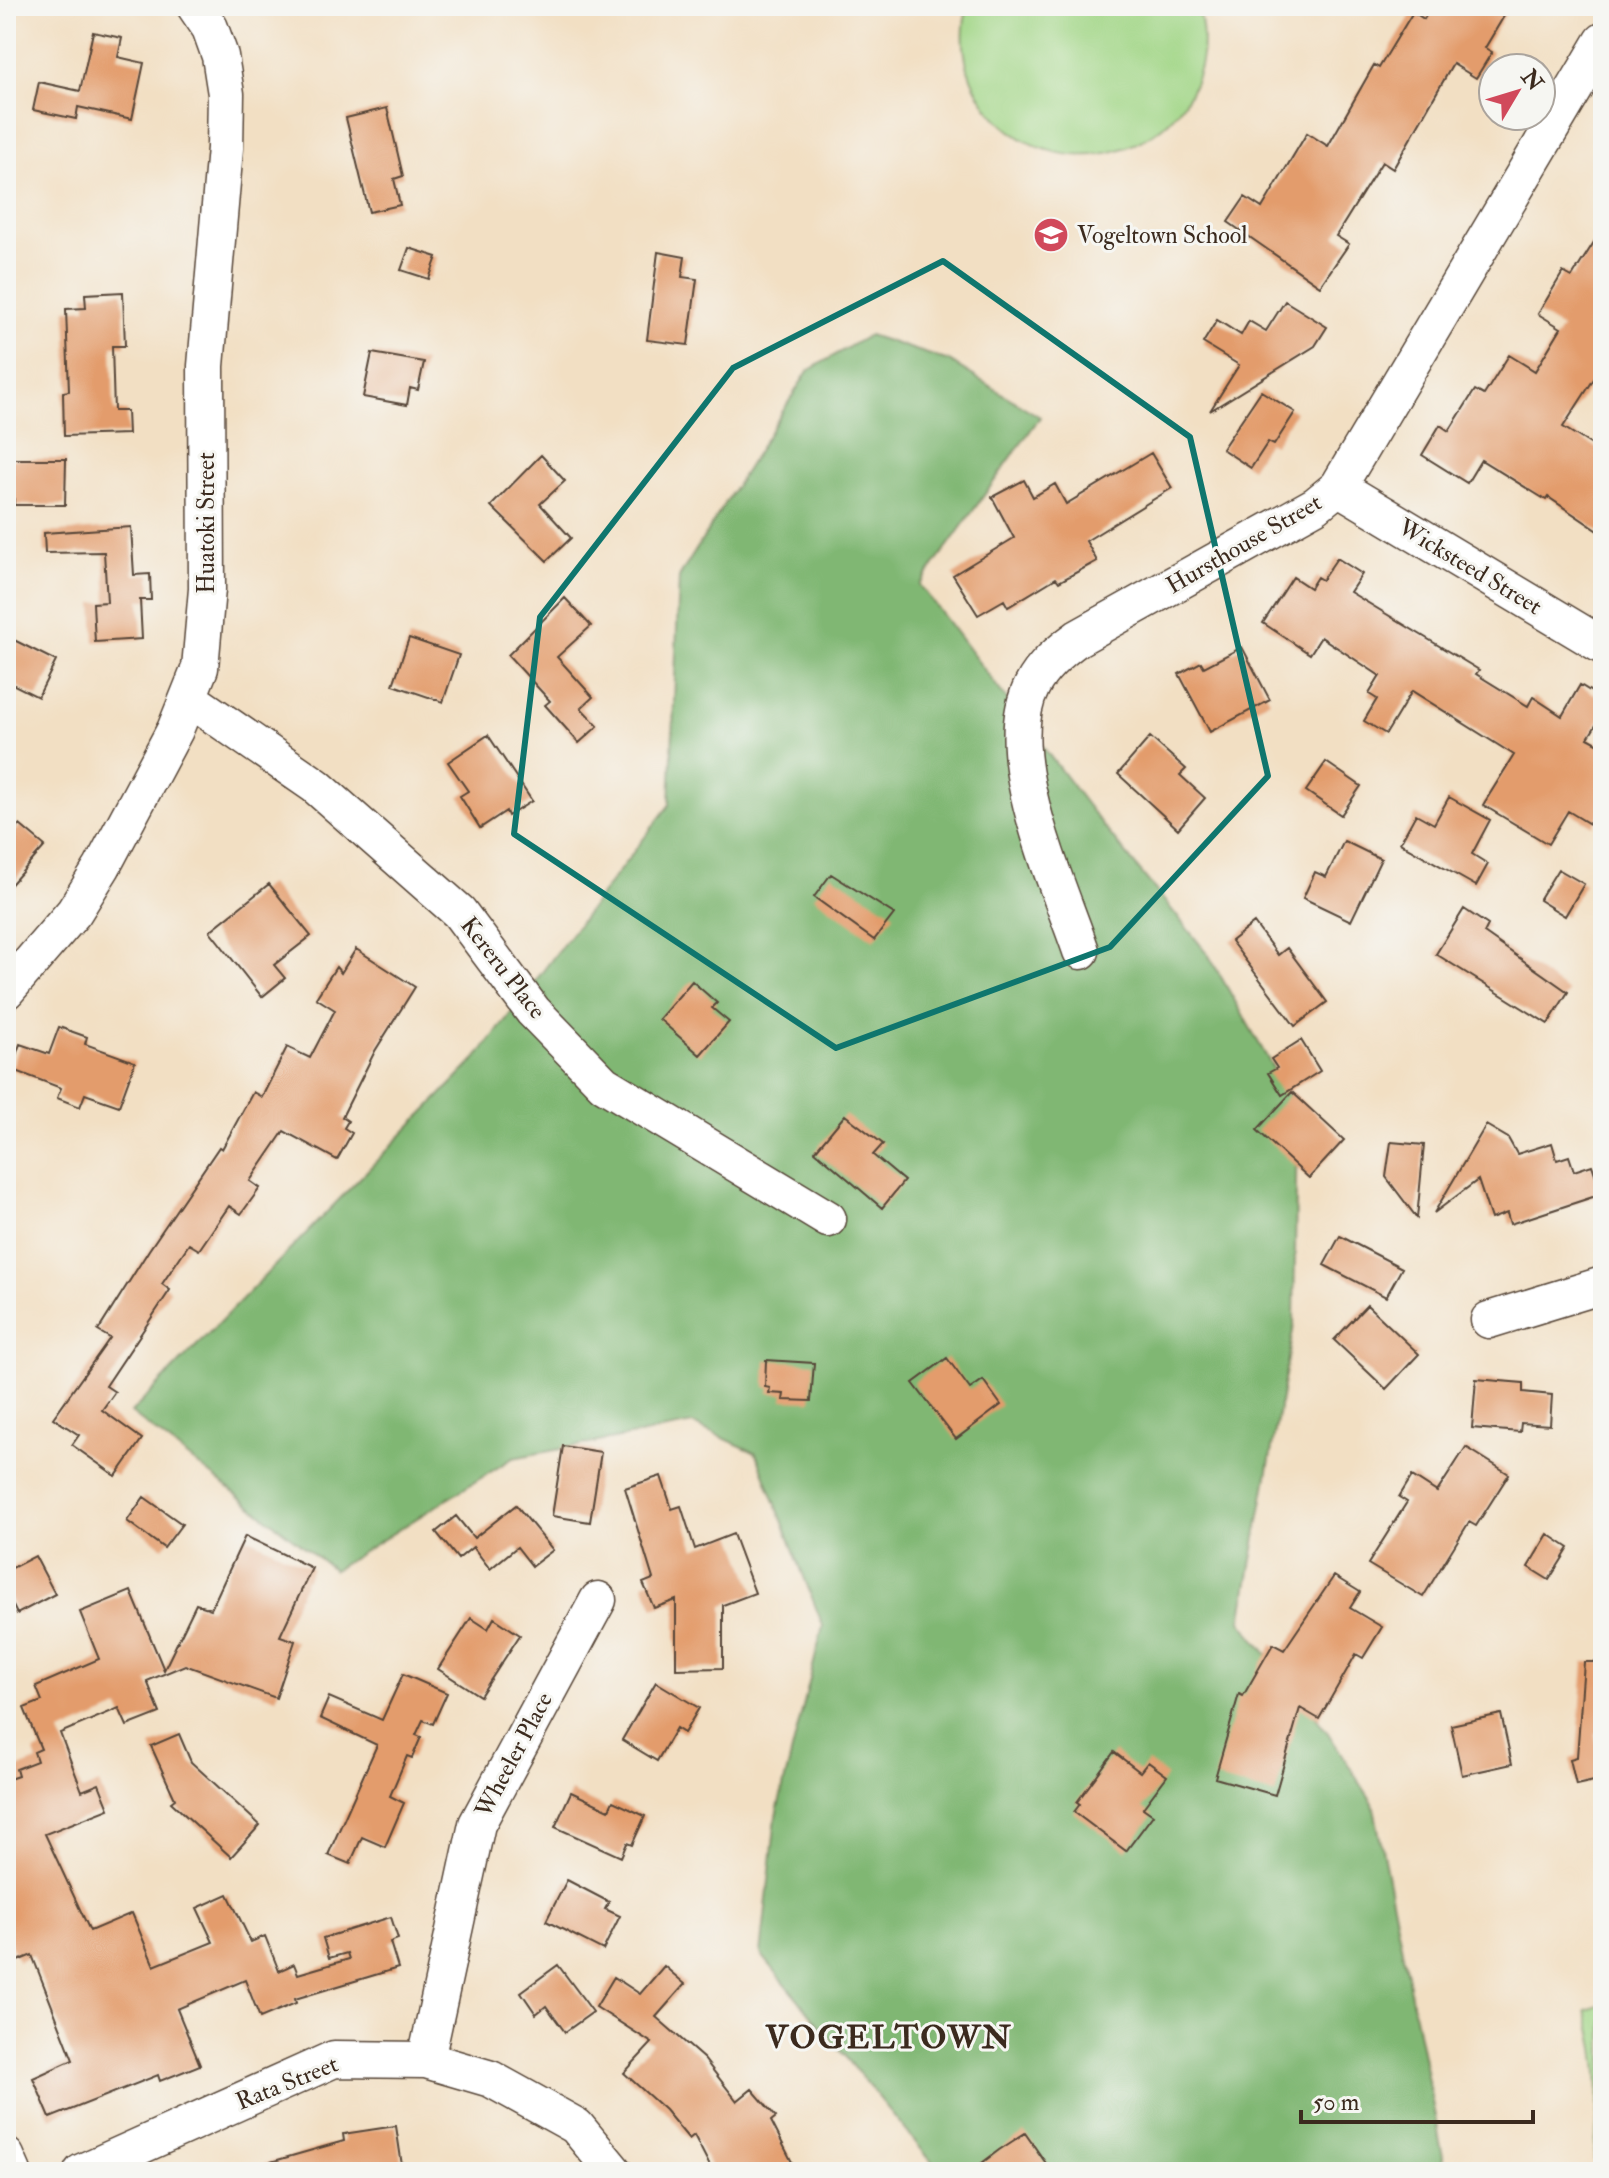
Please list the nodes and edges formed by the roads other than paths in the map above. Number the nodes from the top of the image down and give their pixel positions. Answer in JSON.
{"nodes":[{"id":1,"x":195,"y":6,"type":"edge"},
{"id":2,"x":1603,"y":41,"type":"edge"},
{"id":3,"x":1338,"y":487,"type":"junction"},
{"id":4,"x":1603,"y":646,"type":"edge"},
{"id":5,"x":190,"y":699,"type":"junction"},
{"id":6,"x":1081,"y":951,"type":"dead end"},
{"id":7,"x":6,"y":991,"type":"edge"},
{"id":8,"x":828,"y":1219,"type":"dead end"},
{"id":9,"x":1603,"y":1285,"type":"edge"},
{"id":10,"x":1489,"y":1320,"type":"dead end"},
{"id":11,"x":598,"y":1600,"type":"dead end"},
{"id":12,"x":426,"y":2060,"type":"junction"},
{"id":13,"x":6,"y":2156,"type":"edge"},
{"id":14,"x":13,"y":2172,"type":"edge"},
{"id":15,"x":82,"y":2172,"type":"edge"},
{"id":16,"x":614,"y":2172,"type":"edge"}],
"edges":[{"from":1,"to":5,"type":"street","name":"Huatoki Street"},
{"from":2,"to":3,"type":"street","name":"Hursthouse Street"},
{"from":3,"to":4,"type":"street","name":"Wicksteed Street"},
{"from":3,"to":6,"type":"street","name":"Hursthouse Street"},
{"from":5,"to":7,"type":"street","name":"Huatoki Street"},
{"from":5,"to":8,"type":"street","name":"Kereru Place"},
{"from":9,"to":10,"type":"street"},
{"from":11,"to":12,"type":"street","name":"Wheeler Place"},
{"from":12,"to":15,"type":"street","name":"Rata Street"},
{"from":12,"to":16,"type":"street","name":"Rata Street"},
{"from":13,"to":14,"type":"street"}]}
